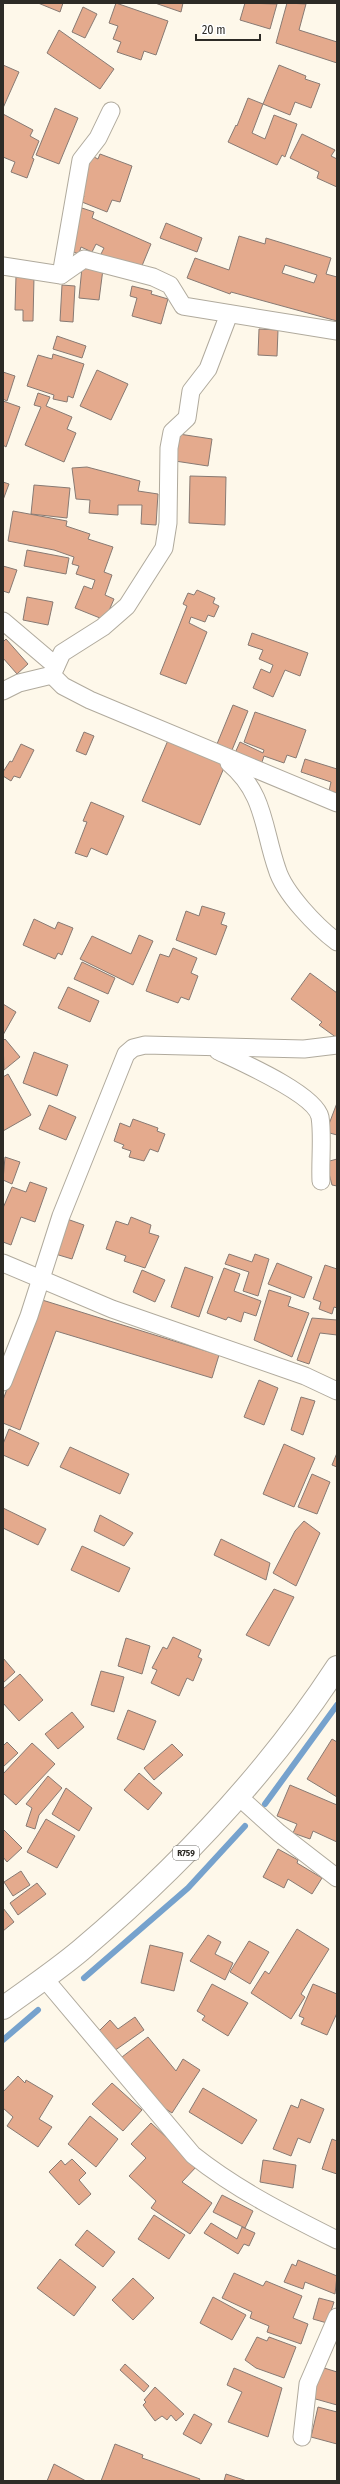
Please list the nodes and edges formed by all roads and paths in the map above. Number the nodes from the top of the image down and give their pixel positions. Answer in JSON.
{"nodes":[{"id":1,"x":111,"y":111,"type":"dead end"},
{"id":2,"x":3,"y":266,"type":"edge"},
{"id":3,"x":61,"y":275,"type":"junction"},
{"id":4,"x":229,"y":314,"type":"junction"},
{"id":5,"x":337,"y":331,"type":"edge"},
{"id":6,"x":3,"y":621,"type":"edge"},
{"id":7,"x":54,"y":671,"type":"junction"},
{"id":8,"x":3,"y":691,"type":"edge"},
{"id":9,"x":216,"y":753,"type":"junction"},
{"id":10,"x":337,"y":803,"type":"edge"},
{"id":11,"x":337,"y":942,"type":"edge"},
{"id":12,"x":337,"y":1045,"type":"edge"},
{"id":13,"x":211,"y":1047,"type":"junction"},
{"id":14,"x":321,"y":1181,"type":"dead end"},
{"id":15,"x":3,"y":1263,"type":"edge"},
{"id":16,"x":40,"y":1279,"type":"junction"},
{"id":17,"x":3,"y":1382,"type":"edge"},
{"id":18,"x":337,"y":1391,"type":"edge"},
{"id":19,"x":337,"y":1667,"type":"edge"},
{"id":20,"x":239,"y":1797,"type":"junction"},
{"id":21,"x":337,"y":1878,"type":"edge"},
{"id":22,"x":44,"y":1978,"type":"junction"},
{"id":23,"x":3,"y":2008,"type":"edge"},
{"id":24,"x":337,"y":2240,"type":"edge"},
{"id":25,"x":337,"y":2317,"type":"edge"},
{"id":26,"x":302,"y":2437,"type":"dead end"}],
"edges":[{"from":1,"to":3,"type":"street"},
{"from":2,"to":3,"type":"street"},
{"from":3,"to":4,"type":"street"},
{"from":4,"to":5,"type":"street"},
{"from":4,"to":7,"type":"street"},
{"from":6,"to":7,"type":"street"},
{"from":7,"to":8,"type":"street"},
{"from":7,"to":9,"type":"street"},
{"from":9,"to":10,"type":"street"},
{"from":9,"to":11,"type":"street"},
{"from":12,"to":13,"type":"street"},
{"from":13,"to":14,"type":"street"},
{"from":13,"to":16,"type":"street"},
{"from":15,"to":16,"type":"street"},
{"from":16,"to":17,"type":"street"},
{"from":16,"to":18,"type":"street"},
{"from":19,"to":20,"type":"main road","number":"R759"},
{"from":20,"to":21,"type":"street"},
{"from":20,"to":22,"type":"main road","number":"R759"},
{"from":22,"to":23,"type":"main road","number":"R759"},
{"from":22,"to":24,"type":"street"},
{"from":25,"to":26,"type":"street"}]}
